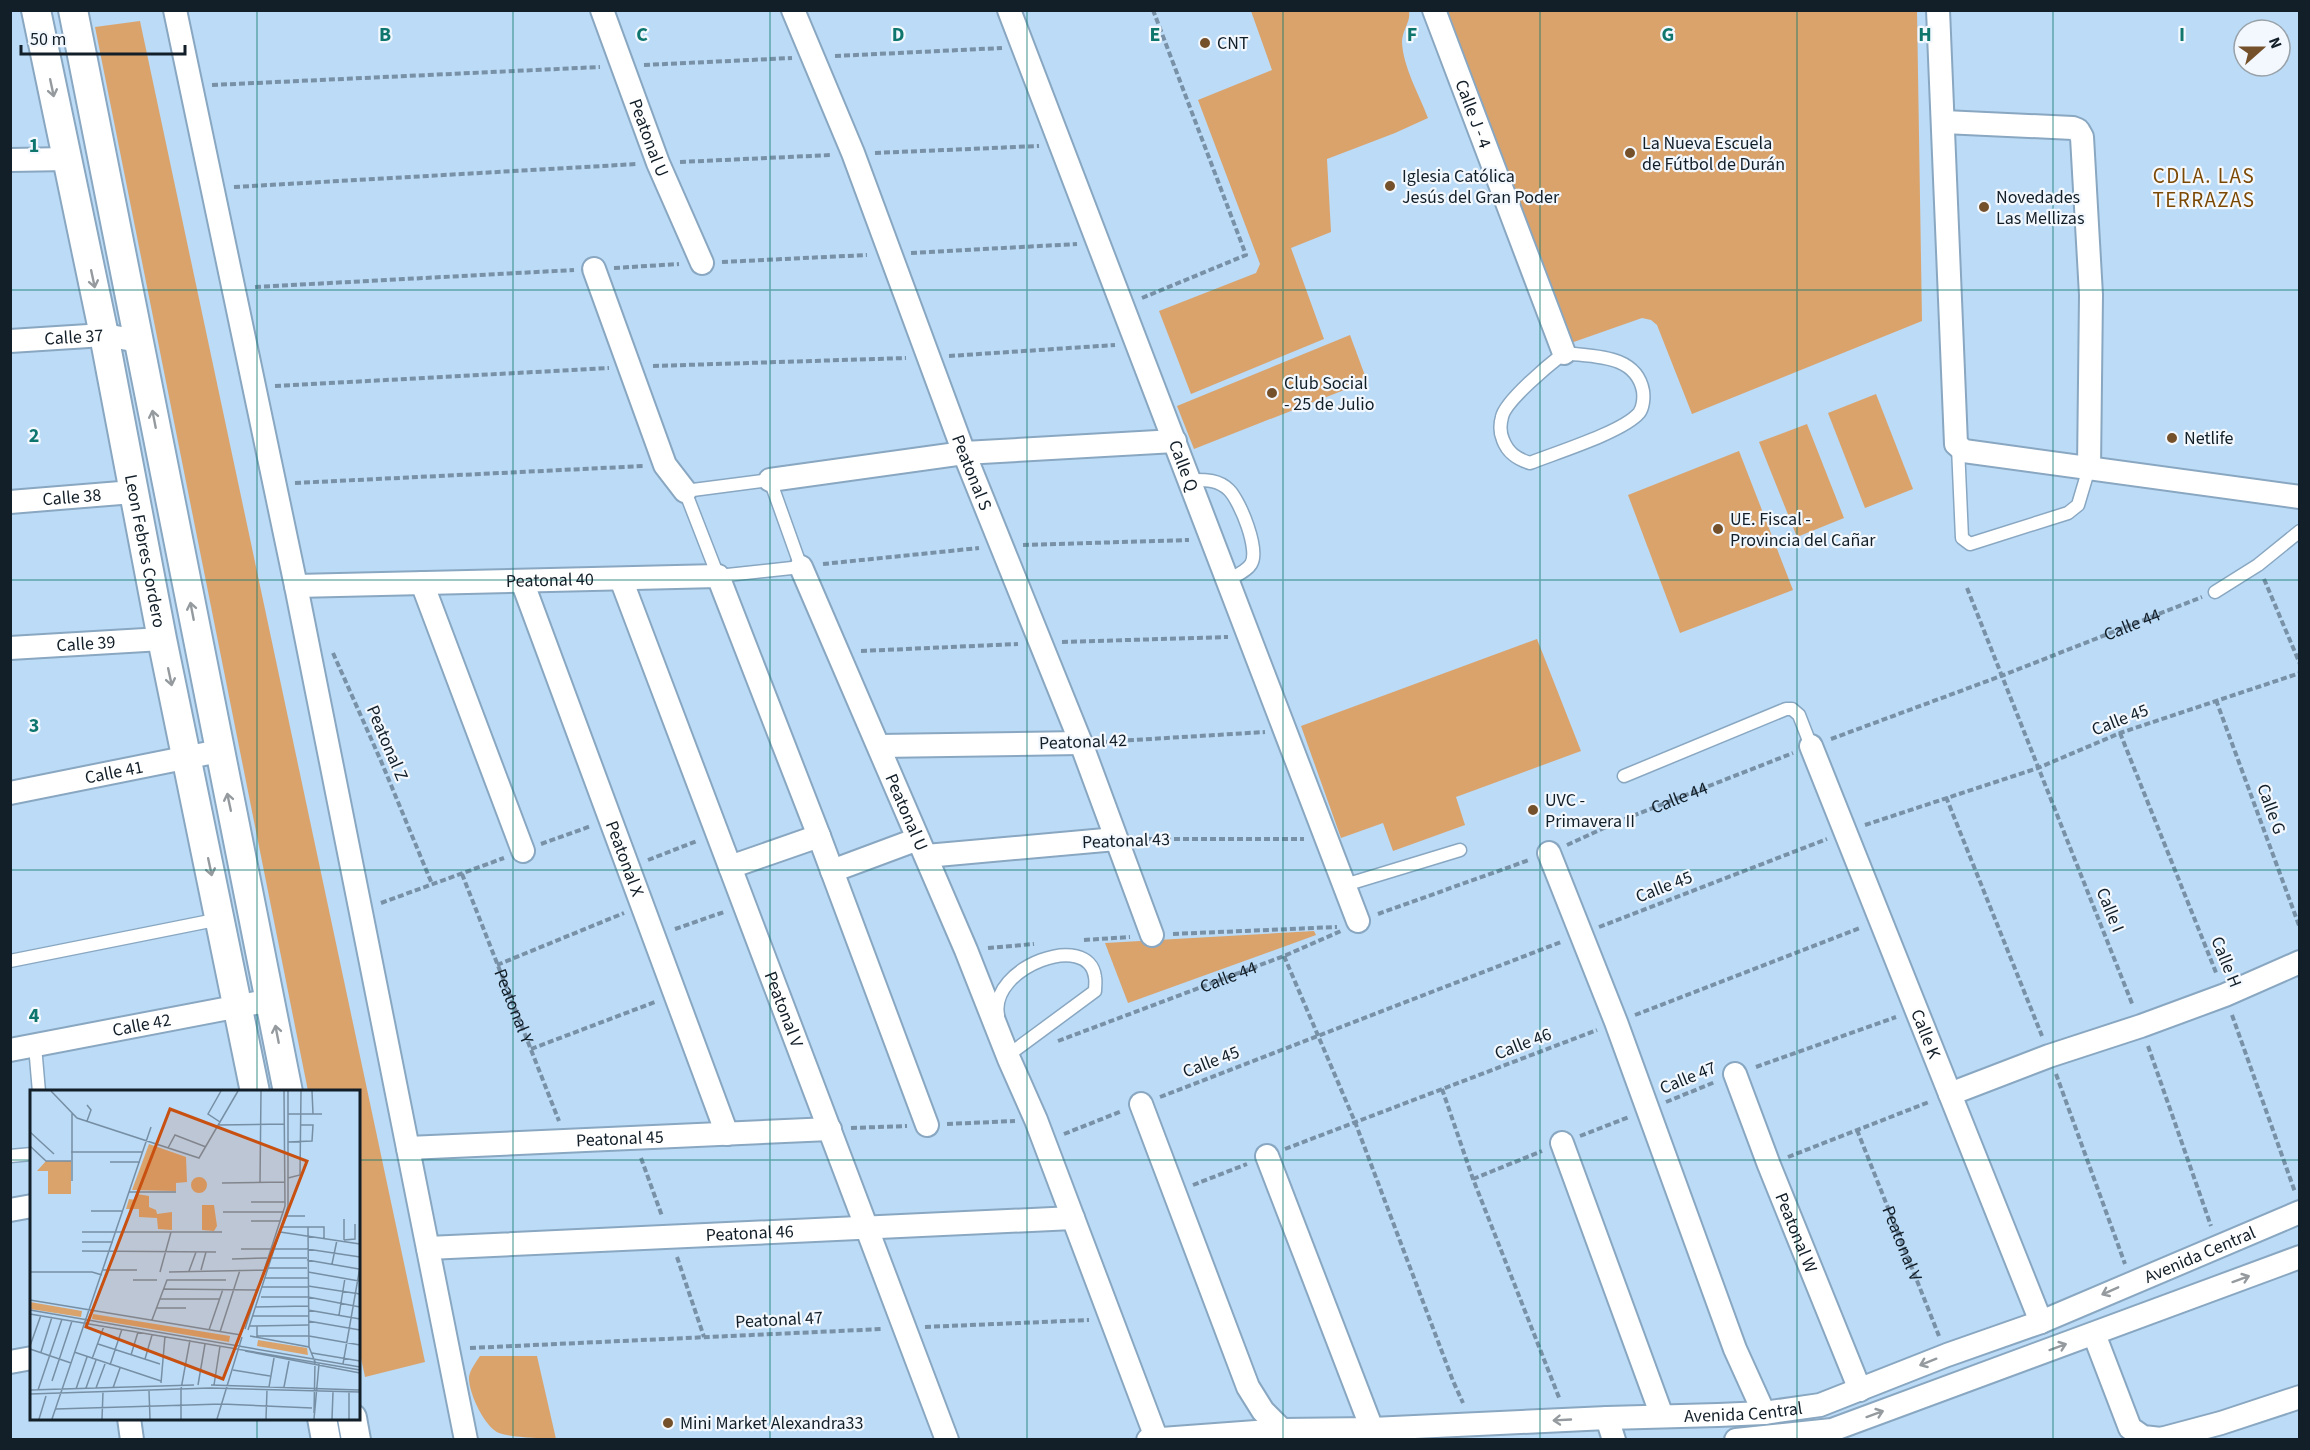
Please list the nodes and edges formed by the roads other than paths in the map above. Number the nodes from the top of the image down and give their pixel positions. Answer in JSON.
{"nodes":[{"id":1,"x":36,"y":10,"type":"edge"},
{"id":2,"x":73,"y":10,"type":"edge"},
{"id":3,"x":175,"y":10,"type":"edge"},
{"id":4,"x":602,"y":10,"type":"edge"},
{"id":5,"x":794,"y":10,"type":"edge"},
{"id":6,"x":1009,"y":10,"type":"edge"},
{"id":7,"x":1434,"y":10,"type":"edge"},
{"id":8,"x":1938,"y":10,"type":"edge"},
{"id":9,"x":1944,"y":122,"type":"junction"},
{"id":10,"x":68,"y":159,"type":"junction"},
{"id":11,"x":10,"y":160,"type":"edge"},
{"id":12,"x":702,"y":263,"type":"road end"},
{"id":13,"x":594,"y":269,"type":"road end"},
{"id":14,"x":104,"y":335,"type":"junction"},
{"id":15,"x":10,"y":341,"type":"edge"},
{"id":16,"x":139,"y":341,"type":"junction"},
{"id":17,"x":1564,"y":353,"type":"junction"},
{"id":18,"x":1175,"y":441,"type":"junction"},
{"id":19,"x":1958,"y":447,"type":"junction"},
{"id":20,"x":964,"y":453,"type":"junction"},
{"id":21,"x":2089,"y":468,"type":"junction"},
{"id":22,"x":770,"y":480,"type":"junction"},
{"id":23,"x":1190,"y":480,"type":"junction"},
{"id":24,"x":685,"y":491,"type":"junction"},
{"id":25,"x":134,"y":492,"type":"junction"},
{"id":26,"x":2300,"y":497,"type":"edge"},
{"id":27,"x":10,"y":502,"type":"edge"},
{"id":28,"x":2300,"y":531,"type":"edge"},
{"id":29,"x":801,"y":567,"type":"junction"},
{"id":30,"x":718,"y":576,"type":"junction"},
{"id":31,"x":621,"y":579,"type":"junction"},
{"id":32,"x":1228,"y":580,"type":"junction"},
{"id":33,"x":522,"y":581,"type":"junction"},
{"id":34,"x":422,"y":583,"type":"junction"},
{"id":35,"x":296,"y":586,"type":"junction"},
{"id":36,"x":2215,"y":592,"type":"road end"},
{"id":37,"x":162,"y":639,"type":"junction"},
{"id":38,"x":10,"y":648,"type":"edge"},
{"id":39,"x":1081,"y":743,"type":"junction"},
{"id":40,"x":879,"y":746,"type":"junction"},
{"id":41,"x":1812,"y":746,"type":"joint"},
{"id":42,"x":219,"y":751,"type":"junction"},
{"id":43,"x":187,"y":758,"type":"junction"},
{"id":44,"x":1624,"y":776,"type":"dead end"},
{"id":45,"x":10,"y":793,"type":"edge"},
{"id":46,"x":819,"y":836,"type":"junction"},
{"id":47,"x":1116,"y":839,"type":"junction"},
{"id":48,"x":922,"y":848,"type":"junction"},
{"id":49,"x":1460,"y":850,"type":"dead end"},
{"id":50,"x":523,"y":851,"type":"road end"},
{"id":51,"x":1549,"y":853,"type":"road end"},
{"id":52,"x":730,"y":867,"type":"junction"},
{"id":53,"x":832,"y":871,"type":"junction"},
{"id":54,"x":1345,"y":885,"type":"junction"},
{"id":55,"x":221,"y":919,"type":"junction"},
{"id":56,"x":1358,"y":921,"type":"road end"},
{"id":57,"x":1152,"y":935,"type":"dead end"},
{"id":58,"x":10,"y":961,"type":"edge"},
{"id":59,"x":2300,"y":962,"type":"edge"},
{"id":60,"x":271,"y":1000,"type":"junction"},
{"id":61,"x":240,"y":1006,"type":"junction"},
{"id":62,"x":35,"y":1046,"type":"junction"},
{"id":63,"x":10,"y":1050,"type":"edge"},
{"id":64,"x":1010,"y":1056,"type":"junction"},
{"id":65,"x":1735,"y":1074,"type":"road end"},
{"id":66,"x":39,"y":1090,"type":"edge"},
{"id":67,"x":255,"y":1090,"type":"edge"},
{"id":68,"x":288,"y":1090,"type":"edge"},
{"id":69,"x":1950,"y":1094,"type":"junction"},
{"id":70,"x":1141,"y":1104,"type":"road end"},
{"id":71,"x":927,"y":1125,"type":"dead end"},
{"id":72,"x":830,"y":1129,"type":"junction"},
{"id":73,"x":727,"y":1134,"type":"junction"},
{"id":74,"x":1562,"y":1143,"type":"road end"},
{"id":75,"x":408,"y":1148,"type":"junction"},
{"id":76,"x":30,"y":1154,"type":"edge"},
{"id":77,"x":10,"y":1156,"type":"edge"},
{"id":78,"x":1268,"y":1156,"type":"road end"},
{"id":79,"x":2298,"y":1202,"type":"edge"},
{"id":80,"x":30,"y":1206,"type":"edge"},
{"id":81,"x":10,"y":1210,"type":"edge"},
{"id":82,"x":1073,"y":1218,"type":"junction"},
{"id":83,"x":868,"y":1227,"type":"junction"},
{"id":84,"x":428,"y":1248,"type":"junction"},
{"id":85,"x":2300,"y":1257,"type":"edge"},
{"id":86,"x":2041,"y":1322,"type":"junction"},
{"id":87,"x":2094,"y":1334,"type":"junction"},
{"id":88,"x":30,"y":1358,"type":"edge"},
{"id":89,"x":10,"y":1362,"type":"edge"},
{"id":90,"x":1860,"y":1390,"type":"junction"},
{"id":91,"x":2300,"y":1397,"type":"edge"},
{"id":92,"x":1764,"y":1413,"type":"junction"},
{"id":93,"x":1662,"y":1416,"type":"junction"},
{"id":94,"x":129,"y":1420,"type":"edge"},
{"id":95,"x":322,"y":1420,"type":"edge"},
{"id":96,"x":352,"y":1420,"type":"edge"},
{"id":97,"x":1372,"y":1429,"type":"junction"},
{"id":98,"x":1611,"y":1429,"type":"edge"},
{"id":99,"x":1282,"y":1430,"type":"junction"},
{"id":100,"x":1834,"y":1435,"type":"edge"},
{"id":101,"x":1157,"y":1439,"type":"edge"},
{"id":102,"x":132,"y":1440,"type":"edge"},
{"id":103,"x":326,"y":1440,"type":"edge"},
{"id":104,"x":356,"y":1440,"type":"edge"},
{"id":105,"x":466,"y":1440,"type":"edge"},
{"id":106,"x":948,"y":1440,"type":"edge"},
{"id":107,"x":1148,"y":1440,"type":"edge"},
{"id":108,"x":1736,"y":1440,"type":"edge"}],
"edges":[{"from":1,"to":10,"type":"street","name":"Leon Febres Cordero","one_way":true},
{"from":2,"to":16,"type":"street","name":"Leon Febres Cordero"},
{"from":3,"to":35,"type":"street"},
{"from":4,"to":12,"type":"street","name":"Peatonal U"},
{"from":5,"to":20,"type":"street","name":"Peatonal S"},
{"from":6,"to":18,"type":"street","name":"Calle Q"},
{"from":7,"to":17,"type":"street","name":"Calle J - 4"},
{"from":8,"to":9,"type":"street"},
{"from":9,"to":19,"type":"street"},
{"from":9,"to":21,"type":"street"},
{"from":10,"to":11,"type":"street"},
{"from":10,"to":14,"type":"street","name":"Leon Febres Cordero","one_way":true},
{"from":13,"to":24,"type":"street"},
{"from":14,"to":15,"type":"street","name":"Calle 37"},
{"from":14,"to":16,"type":"street","name":"Calle 37"},
{"from":14,"to":25,"type":"street","name":"Leon Febres Cordero"},
{"from":42,"to":16,"type":"street","name":"Leon Febres Cordero","one_way":true},
{"from":17,"to":17,"type":"lane"},
{"from":18,"to":20,"type":"street"},
{"from":18,"to":23,"type":"street","name":"Calle Q"},
{"from":19,"to":21,"type":"street"},
{"from":19,"to":21,"type":"lane"},
{"from":20,"to":22,"type":"street"},
{"from":20,"to":39,"type":"street","name":"Peatonal S"},
{"from":21,"to":26,"type":"street"},
{"from":22,"to":24,"type":"lane"},
{"from":22,"to":29,"type":"lane"},
{"from":23,"to":32,"type":"street","name":"Calle Q"},
{"from":23,"to":32,"type":"lane"},
{"from":24,"to":30,"type":"lane"},
{"from":25,"to":27,"type":"street","name":"Calle 38"},
{"from":25,"to":37,"type":"street","name":"Leon Febres Cordero"},
{"from":28,"to":36,"type":"lane"},
{"from":29,"to":30,"type":"lane","name":"Peatonal 40"},
{"from":29,"to":40,"type":"street","name":"Peatonal U"},
{"from":30,"to":31,"type":"street","name":"Peatonal 40"},
{"from":30,"to":46,"type":"street"},
{"from":31,"to":33,"type":"street","name":"Peatonal 40"},
{"from":31,"to":52,"type":"street","name":"Peatonal V"},
{"from":32,"to":54,"type":"street","name":"Calle Q"},
{"from":33,"to":34,"type":"street","name":"Peatonal 40"},
{"from":33,"to":73,"type":"street","name":"Peatonal X"},
{"from":34,"to":35,"type":"street","name":"Peatonal 40"},
{"from":34,"to":50,"type":"street"},
{"from":35,"to":75,"type":"street"},
{"from":37,"to":38,"type":"street","name":"Calle 39"},
{"from":37,"to":43,"type":"street","name":"Leon Febres Cordero","one_way":true},
{"from":39,"to":40,"type":"street","name":"Peatonal 42"},
{"from":39,"to":47,"type":"street","name":"Peatonal S"},
{"from":40,"to":48,"type":"street","name":"Peatonal U"},
{"from":41,"to":44,"type":"lane"},
{"from":41,"to":69,"type":"street","name":"Calle K"},
{"from":42,"to":43,"type":"street","name":"Calle 41"},
{"from":60,"to":42,"type":"street","name":"Leon Febres Cordero","one_way":true},
{"from":43,"to":45,"type":"street","name":"Calle 41"},
{"from":43,"to":55,"type":"street","name":"Leon Febres Cordero","one_way":true},
{"from":46,"to":52,"type":"street"},
{"from":46,"to":53,"type":"street"},
{"from":47,"to":48,"type":"street","name":"Peatonal 43"},
{"from":47,"to":57,"type":"street","name":"Peatonal S"},
{"from":48,"to":53,"type":"street","name":"Peatonal 43"},
{"from":48,"to":64,"type":"street","name":"Peatonal U"},
{"from":49,"to":54,"type":"lane"},
{"from":51,"to":92,"type":"street"},
{"from":52,"to":72,"type":"street","name":"Peatonal V"},
{"from":53,"to":71,"type":"street"},
{"from":54,"to":56,"type":"street","name":"Calle Q"},
{"from":55,"to":58,"type":"lane"},
{"from":55,"to":61,"type":"street","name":"Leon Febres Cordero"},
{"from":59,"to":69,"type":"street"},
{"from":60,"to":61,"type":"street","name":"Calle 42"},
{"from":68,"to":60,"type":"street","name":"Leon Febres Cordero","one_way":true},
{"from":61,"to":62,"type":"street","name":"Calle 42"},
{"from":61,"to":67,"type":"street","name":"Leon Febres Cordero"},
{"from":62,"to":63,"type":"street","name":"Calle 42"},
{"from":62,"to":66,"type":"lane"},
{"from":64,"to":64,"type":"lane"},
{"from":64,"to":82,"type":"street","name":"Peatonal U"},
{"from":65,"to":90,"type":"street","name":"Peatonal W"},
{"from":69,"to":86,"type":"street","name":"Calle K"},
{"from":70,"to":99,"type":"street"},
{"from":72,"to":73,"type":"street","name":"Peatonal 45"},
{"from":72,"to":83,"type":"street","name":"Peatonal V"},
{"from":73,"to":75,"type":"street","name":"Peatonal 45"},
{"from":74,"to":93,"type":"street"},
{"from":75,"to":84,"type":"street"},
{"from":76,"to":77,"type":"lane"},
{"from":78,"to":97,"type":"street"},
{"from":79,"to":86,"type":"street","name":"Avenida Central","one_way":true},
{"from":80,"to":81,"type":"street"},
{"from":82,"to":83,"type":"street","name":"Peatonal 46"},
{"from":82,"to":101,"type":"street","name":"Peatonal U"},
{"from":83,"to":84,"type":"street","name":"Peatonal 46"},
{"from":83,"to":106,"type":"street","name":"Peatonal V"},
{"from":84,"to":105,"type":"street"},
{"from":87,"to":85,"type":"street","name":"Avenida Central","one_way":true},
{"from":86,"to":90,"type":"street","name":"Avenida Central","one_way":true},
{"from":87,"to":91,"type":"street"},
{"from":100,"to":87,"type":"street","name":"Avenida Central","one_way":true},
{"from":88,"to":89,"type":"street"},
{"from":90,"to":92,"type":"street","name":"Avenida Central"},
{"from":92,"to":93,"type":"street","name":"Avenida Central"},
{"from":93,"to":98,"type":"street","name":"Avenida Central"},
{"from":94,"to":102,"type":"street"},
{"from":95,"to":103,"type":"street"},
{"from":96,"to":104,"type":"street"},
{"from":98,"to":97,"type":"street","name":"Avenida Central","one_way":true},
{"from":97,"to":99,"type":"street","name":"Avenida Central"},
{"from":99,"to":101,"type":"street","name":"Avenida Central"},
{"from":100,"to":108,"type":"street","name":"Avenida Central"},
{"from":101,"to":107,"type":"street","name":"Avenida Central"}]}
